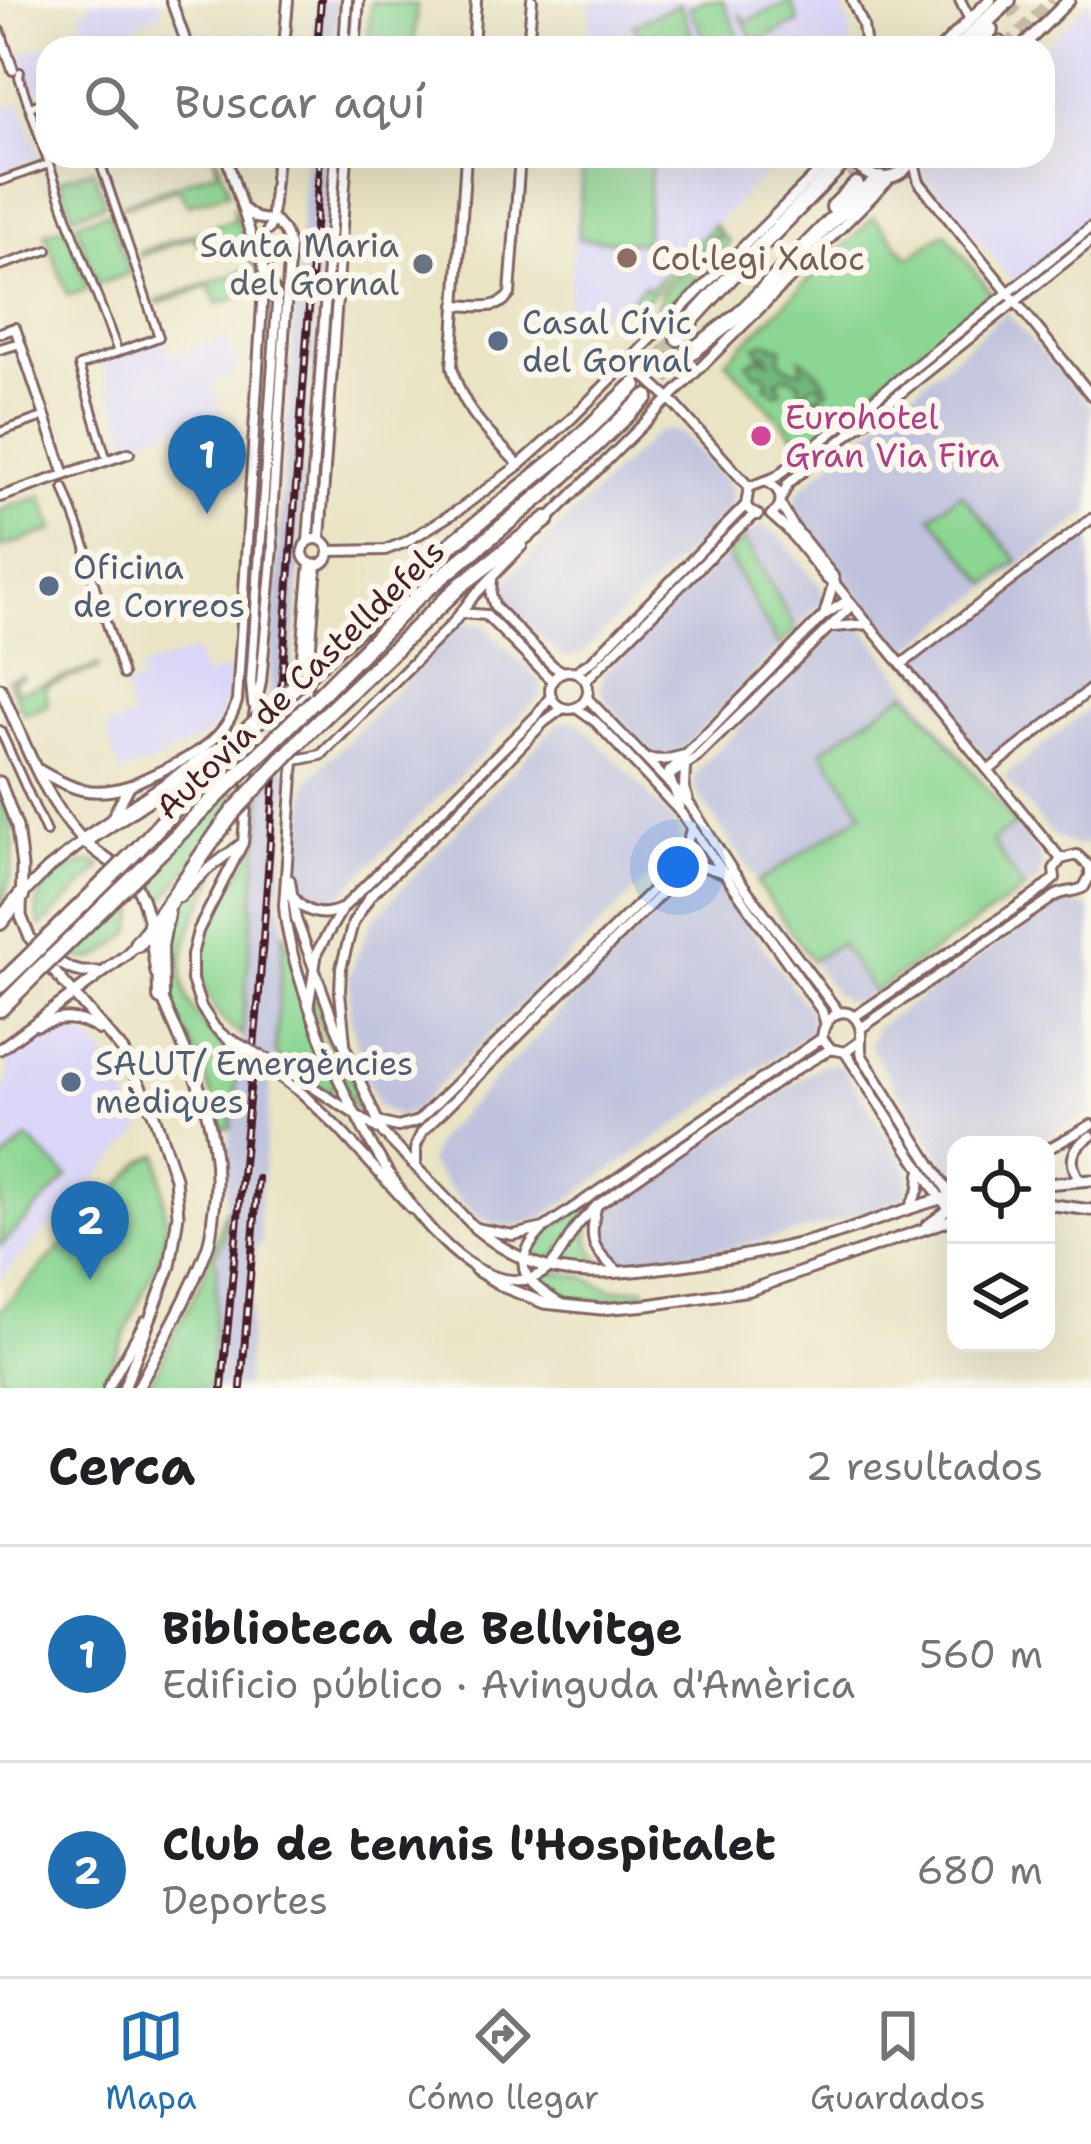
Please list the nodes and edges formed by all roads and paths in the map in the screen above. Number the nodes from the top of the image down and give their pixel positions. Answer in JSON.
{"nodes":[{"id":1,"x":171,"y":0,"type":"edge"},
{"id":2,"x":288,"y":0,"type":"edge"},
{"id":3,"x":347,"y":0,"type":"edge"},
{"id":4,"x":359,"y":0,"type":"edge"},
{"id":5,"x":476,"y":0,"type":"edge"},
{"id":6,"x":532,"y":0,"type":"edge"},
{"id":7,"x":852,"y":0,"type":"edge"},
{"id":8,"x":960,"y":0,"type":"edge"},
{"id":9,"x":990,"y":0,"type":"edge"},
{"id":10,"x":1069,"y":0,"type":"edge"},
{"id":11,"x":1008,"y":7,"type":"edge"},
{"id":12,"x":970,"y":20,"type":"junction"},
{"id":13,"x":0,"y":32,"type":"edge"},
{"id":14,"x":184,"y":36,"type":"edge"},
{"id":15,"x":285,"y":36,"type":"edge"},
{"id":16,"x":345,"y":36,"type":"edge"},
{"id":17,"x":356,"y":36,"type":"edge"},
{"id":18,"x":474,"y":36,"type":"edge"},
{"id":19,"x":529,"y":36,"type":"edge"},
{"id":20,"x":864,"y":36,"type":"edge"},
{"id":21,"x":954,"y":36,"type":"edge"},
{"id":22,"x":973,"y":36,"type":"edge"},
{"id":23,"x":983,"y":36,"type":"edge"},
{"id":24,"x":1033,"y":36,"type":"edge"},
{"id":25,"x":15,"y":74,"type":"joint"},
{"id":26,"x":36,"y":105,"type":"edge"},
{"id":27,"x":30,"y":107,"type":"junction"},
{"id":28,"x":36,"y":124,"type":"edge"},
{"id":29,"x":38,"y":168,"type":"edge"},
{"id":30,"x":51,"y":168,"type":"edge"},
{"id":31,"x":102,"y":168,"type":"edge"},
{"id":32,"x":230,"y":168,"type":"edge"},
{"id":33,"x":276,"y":168,"type":"edge"},
{"id":34,"x":335,"y":168,"type":"edge"},
{"id":35,"x":346,"y":168,"type":"edge"},
{"id":36,"x":465,"y":168,"type":"edge"},
{"id":37,"x":519,"y":168,"type":"edge"},
{"id":38,"x":822,"y":168,"type":"edge"},
{"id":39,"x":838,"y":168,"type":"tunnel mouth"},
{"id":40,"x":859,"y":168,"type":"edge"},
{"id":41,"x":908,"y":168,"type":"edge"},
{"id":42,"x":916,"y":168,"type":"edge"},
{"id":43,"x":889,"y":178,"type":"junction"},
{"id":44,"x":1,"y":181,"type":"edge"},
{"id":45,"x":918,"y":181,"type":"junction"},
{"id":46,"x":334,"y":183,"type":"junction"},
{"id":47,"x":345,"y":189,"type":"junction"},
{"id":48,"x":274,"y":199,"type":"junction"},
{"id":49,"x":243,"y":208,"type":"junction"},
{"id":50,"x":260,"y":219,"type":"junction"},
{"id":51,"x":275,"y":226,"type":"junction"},
{"id":52,"x":1091,"y":227,"type":"edge"},
{"id":53,"x":1091,"y":241,"type":"edge"},
{"id":54,"x":48,"y":250,"type":"dead end"},
{"id":55,"x":260,"y":250,"type":"junction"},
{"id":56,"x":289,"y":251,"type":"junction"},
{"id":57,"x":0,"y":266,"type":"edge"},
{"id":58,"x":264,"y":273,"type":"junction"},
{"id":59,"x":1008,"y":292,"type":"junction"},
{"id":60,"x":1015,"y":301,"type":"junction"},
{"id":61,"x":454,"y":304,"type":"junction"},
{"id":62,"x":0,"y":333,"type":"edge"},
{"id":63,"x":20,"y":343,"type":"junction"},
{"id":64,"x":0,"y":349,"type":"edge"},
{"id":65,"x":118,"y":352,"type":"junction"},
{"id":66,"x":636,"y":354,"type":"junction"},
{"id":67,"x":623,"y":368,"type":"junction"},
{"id":68,"x":636,"y":378,"type":"junction"},
{"id":69,"x":1091,"y":395,"type":"edge"},
{"id":70,"x":646,"y":397,"type":"tunnel mouth"},
{"id":71,"x":669,"y":398,"type":"junction"},
{"id":72,"x":40,"y":418,"type":"dead end"},
{"id":73,"x":0,"y":432,"type":"edge"},
{"id":74,"x":129,"y":453,"type":"dead end"},
{"id":75,"x":105,"y":454,"type":"dead end"},
{"id":76,"x":519,"y":465,"type":"junction"},
{"id":77,"x":65,"y":475,"type":"junction"},
{"id":78,"x":767,"y":482,"type":"junction"},
{"id":79,"x":749,"y":487,"type":"junction"},
{"id":80,"x":64,"y":488,"type":"dead end"},
{"id":81,"x":0,"y":497,"type":"edge"},
{"id":82,"x":781,"y":501,"type":"junction"},
{"id":83,"x":746,"y":505,"type":"junction"},
{"id":84,"x":756,"y":514,"type":"junction"},
{"id":85,"x":770,"y":515,"type":"junction"},
{"id":86,"x":547,"y":519,"type":"junction"},
{"id":87,"x":1091,"y":519,"type":"edge"},
{"id":88,"x":268,"y":527,"type":"junction"},
{"id":89,"x":247,"y":533,"type":"junction"},
{"id":90,"x":320,"y":539,"type":"junction"},
{"id":91,"x":308,"y":542,"type":"junction"},
{"id":92,"x":328,"y":551,"type":"junction"},
{"id":93,"x":314,"y":564,"type":"junction"},
{"id":94,"x":493,"y":576,"type":"junction"},
{"id":95,"x":834,"y":585,"type":"junction"},
{"id":96,"x":850,"y":602,"type":"junction"},
{"id":97,"x":459,"y":613,"type":"junction"},
{"id":98,"x":823,"y":616,"type":"junction"},
{"id":99,"x":260,"y":622,"type":"junction"},
{"id":100,"x":869,"y":624,"type":"junction"},
{"id":101,"x":242,"y":627,"type":"junction"},
{"id":102,"x":826,"y":630,"type":"junction"},
{"id":103,"x":379,"y":634,"type":"junction"},
{"id":104,"x":902,"y":664,"type":"junction"},
{"id":105,"x":563,"y":672,"type":"junction"},
{"id":106,"x":575,"y":672,"type":"junction"},
{"id":107,"x":123,"y":675,"type":"dead end"},
{"id":108,"x":586,"y":680,"type":"junction"},
{"id":109,"x":552,"y":681,"type":"junction"},
{"id":110,"x":0,"y":688,"type":"edge"},
{"id":111,"x":1091,"y":689,"type":"edge"},
{"id":112,"x":551,"y":696,"type":"junction"},
{"id":113,"x":587,"y":698,"type":"junction"},
{"id":114,"x":576,"y":707,"type":"junction"},
{"id":115,"x":563,"y":708,"type":"junction"},
{"id":116,"x":0,"y":730,"type":"edge"},
{"id":117,"x":303,"y":733,"type":"junction"},
{"id":118,"x":242,"y":735,"type":"junction"},
{"id":119,"x":686,"y":754,"type":"junction"},
{"id":120,"x":646,"y":759,"type":"junction"},
{"id":121,"x":296,"y":760,"type":"junction"},
{"id":122,"x":635,"y":765,"type":"junction"},
{"id":123,"x":685,"y":766,"type":"junction"},
{"id":124,"x":37,"y":769,"type":"junction"},
{"id":125,"x":988,"y":771,"type":"junction"},
{"id":126,"x":667,"y":778,"type":"junction"},
{"id":127,"x":0,"y":782,"type":"edge"},
{"id":128,"x":129,"y":786,"type":"junction"},
{"id":129,"x":690,"y":805,"type":"junction"},
{"id":130,"x":679,"y":811,"type":"junction"},
{"id":131,"x":69,"y":824,"type":"junction"},
{"id":132,"x":108,"y":826,"type":"junction"},
{"id":133,"x":692,"y":826,"type":"junction"},
{"id":134,"x":46,"y":832,"type":"dead end"},
{"id":135,"x":84,"y":842,"type":"junction"},
{"id":136,"x":243,"y":843,"type":"junction"},
{"id":137,"x":710,"y":853,"type":"junction"},
{"id":138,"x":1087,"y":855,"type":"edge"},
{"id":139,"x":1061,"y":859,"type":"junction"},
{"id":140,"x":288,"y":860,"type":"junction"},
{"id":141,"x":682,"y":861,"type":"junction"},
{"id":142,"x":210,"y":867,"type":"junction"},
{"id":143,"x":1090,"y":867,"type":"edge"},
{"id":144,"x":730,"y":873,"type":"junction"},
{"id":145,"x":1054,"y":878,"type":"junction"},
{"id":146,"x":1066,"y":890,"type":"junction"},
{"id":147,"x":1088,"y":891,"type":"edge"},
{"id":148,"x":291,"y":893,"type":"junction"},
{"id":149,"x":217,"y":895,"type":"junction"},
{"id":150,"x":21,"y":896,"type":"junction"},
{"id":151,"x":167,"y":908,"type":"junction"},
{"id":152,"x":342,"y":909,"type":"junction"},
{"id":153,"x":147,"y":913,"type":"junction"},
{"id":154,"x":0,"y":922,"type":"edge"},
{"id":155,"x":149,"y":930,"type":"junction"},
{"id":156,"x":57,"y":941,"type":"junction"},
{"id":157,"x":137,"y":944,"type":"junction"},
{"id":158,"x":37,"y":960,"type":"junction"},
{"id":159,"x":313,"y":965,"type":"junction"},
{"id":160,"x":104,"y":971,"type":"junction"},
{"id":161,"x":0,"y":986,"type":"edge"},
{"id":162,"x":75,"y":994,"type":"junction"},
{"id":163,"x":161,"y":997,"type":"junction"},
{"id":164,"x":0,"y":1009,"type":"edge"},
{"id":165,"x":838,"y":1013,"type":"junction"},
{"id":166,"x":310,"y":1015,"type":"junction"},
{"id":167,"x":854,"y":1017,"type":"junction"},
{"id":168,"x":825,"y":1022,"type":"junction"},
{"id":169,"x":861,"y":1028,"type":"junction"},
{"id":170,"x":21,"y":1032,"type":"junction"},
{"id":171,"x":822,"y":1038,"type":"junction"},
{"id":172,"x":112,"y":1039,"type":"junction"},
{"id":173,"x":858,"y":1043,"type":"junction"},
{"id":174,"x":0,"y":1049,"type":"edge"},
{"id":175,"x":831,"y":1049,"type":"junction"},
{"id":176,"x":845,"y":1052,"type":"junction"},
{"id":177,"x":347,"y":1056,"type":"junction"},
{"id":178,"x":277,"y":1070,"type":"junction"},
{"id":179,"x":342,"y":1089,"type":"junction"},
{"id":180,"x":331,"y":1098,"type":"junction"},
{"id":181,"x":352,"y":1112,"type":"junction"},
{"id":182,"x":377,"y":1122,"type":"junction"},
{"id":183,"x":1091,"y":1124,"type":"edge"},
{"id":184,"x":383,"y":1133,"type":"junction"},
{"id":185,"x":1091,"y":1136,"type":"edge"},
{"id":186,"x":1055,"y":1145,"type":"edge"},
{"id":187,"x":416,"y":1166,"type":"junction"},
{"id":188,"x":918,"y":1167,"type":"junction"},
{"id":189,"x":1085,"y":1180,"type":"edge"},
{"id":190,"x":1055,"y":1183,"type":"edge"},
{"id":191,"x":947,"y":1194,"type":"edge"},
{"id":192,"x":947,"y":1195,"type":"edge"},
{"id":193,"x":947,"y":1198,"type":"edge"},
{"id":194,"x":1055,"y":1205,"type":"edge"},
{"id":195,"x":596,"y":1206,"type":"junction"},
{"id":196,"x":910,"y":1207,"type":"junction"},
{"id":197,"x":1091,"y":1210,"type":"edge"},
{"id":198,"x":418,"y":1214,"type":"junction"},
{"id":199,"x":947,"y":1216,"type":"edge"},
{"id":200,"x":475,"y":1228,"type":"junction"},
{"id":201,"x":544,"y":1228,"type":"junction"},
{"id":202,"x":524,"y":1260,"type":"junction"},
{"id":203,"x":550,"y":1269,"type":"junction"},
{"id":204,"x":476,"y":1270,"type":"junction"},
{"id":205,"x":620,"y":1273,"type":"junction"},
{"id":206,"x":528,"y":1279,"type":"junction"},
{"id":207,"x":166,"y":1283,"type":"junction"},
{"id":208,"x":564,"y":1306,"type":"junction"},
{"id":209,"x":107,"y":1388,"type":"edge"},
{"id":210,"x":124,"y":1388,"type":"edge"},
{"id":211,"x":138,"y":1388,"type":"edge"}],
"edges":[{"from":1,"to":14,"type":"street"},
{"from":2,"to":15,"type":"street"},
{"from":3,"to":16,"type":"street"},
{"from":4,"to":17,"type":"street"},
{"from":5,"to":18,"type":"street"},
{"from":6,"to":19,"type":"street"},
{"from":7,"to":20,"type":"street"},
{"from":8,"to":12,"type":"street"},
{"from":9,"to":12,"type":"main road"},
{"from":10,"to":24,"type":"main road"},
{"from":11,"to":22,"type":"highway"},
{"from":11,"to":23,"type":"highway"},
{"from":12,"to":21,"type":"main road"},
{"from":13,"to":25,"type":"street"},
{"from":25,"to":27,"type":"street"},
{"from":26,"to":27,"type":"street"},
{"from":27,"to":28,"type":"street"},
{"from":29,"to":44,"type":"street"},
{"from":30,"to":65,"type":"street"},
{"from":31,"to":65,"type":"street"},
{"from":32,"to":49,"type":"street"},
{"from":33,"to":48,"type":"street"},
{"from":34,"to":46,"type":"street"},
{"from":35,"to":47,"type":"street"},
{"from":36,"to":61,"type":"street"},
{"from":37,"to":61,"type":"street"},
{"from":38,"to":66,"type":"street"},
{"from":39,"to":43,"type":"highway"},
{"from":40,"to":43,"type":"main road"},
{"from":41,"to":43,"type":"main road"},
{"from":42,"to":45,"type":"street"},
{"from":43,"to":45,"type":"street"},
{"from":43,"to":71,"type":"street"},
{"from":45,"to":59,"type":"street"},
{"from":46,"to":47,"type":"street"},
{"from":46,"to":91,"type":"street"},
{"from":47,"to":90,"type":"street"},
{"from":48,"to":50,"type":"street"},
{"from":48,"to":51,"type":"street"},
{"from":49,"to":50,"type":"street"},
{"from":49,"to":55,"type":"street"},
{"from":50,"to":51,"type":"street"},
{"from":51,"to":55,"type":"street"},
{"from":51,"to":56,"type":"street"},
{"from":52,"to":59,"type":"street"},
{"from":53,"to":60,"type":"street"},
{"from":54,"to":57,"type":"street"},
{"from":55,"to":56,"type":"street"},
{"from":55,"to":58,"type":"street"},
{"from":56,"to":88,"type":"street"},
{"from":58,"to":88,"type":"street"},
{"from":58,"to":89,"type":"street"},
{"from":59,"to":60,"type":"street"},
{"from":59,"to":78,"type":"street"},
{"from":60,"to":69,"type":"street"},
{"from":60,"to":82,"type":"street"},
{"from":61,"to":76,"type":"street"},
{"from":62,"to":63,"type":"street"},
{"from":63,"to":64,"type":"street"},
{"from":63,"to":77,"type":"street"},
{"from":65,"to":75,"type":"street"},
{"from":66,"to":67,"type":"street"},
{"from":66,"to":68,"type":"street"},
{"from":67,"to":68,"type":"street"},
{"from":67,"to":76,"type":"street"},
{"from":68,"to":71,"type":"street"},
{"from":68,"to":118,"type":"highway","name":"Autovia de Castelldefels","bridge":true},
{"from":70,"to":103,"type":"highway","name":"Autovia de Castelldefels"},
{"from":71,"to":79,"type":"street"},
{"from":71,"to":86,"type":"street"},
{"from":72,"to":73,"type":"street"},
{"from":74,"to":77,"type":"street"},
{"from":76,"to":92,"type":"street"},
{"from":77,"to":81,"type":"street"},
{"from":78,"to":79,"type":"street"},
{"from":78,"to":82,"type":"street"},
{"from":79,"to":83,"type":"street"},
{"from":80,"to":107,"type":"street"},
{"from":82,"to":85,"type":"street"},
{"from":82,"to":95,"type":"street"},
{"from":83,"to":84,"type":"street"},
{"from":83,"to":106,"type":"street"},
{"from":84,"to":85,"type":"street"},
{"from":84,"to":108,"type":"street"},
{"from":85,"to":95,"type":"street"},
{"from":86,"to":94,"type":"street"},
{"from":86,"to":117,"type":"highway"},
{"from":87,"to":104,"type":"street"},
{"from":88,"to":89,"type":"street"},
{"from":88,"to":99,"type":"street"},
{"from":88,"to":99,"type":"street"},
{"from":89,"to":101,"type":"street"},
{"from":90,"to":91,"type":"street"},
{"from":90,"to":92,"type":"street"},
{"from":91,"to":93,"type":"street"},
{"from":92,"to":93,"type":"street"},
{"from":93,"to":117,"type":"street"},
{"from":94,"to":97,"type":"street"},
{"from":94,"to":105,"type":"street"},
{"from":95,"to":96,"type":"street"},
{"from":95,"to":98,"type":"street"},
{"from":96,"to":98,"type":"street"},
{"from":96,"to":100,"type":"street"},
{"from":96,"to":102,"type":"street"},
{"from":97,"to":109,"type":"street"},
{"from":97,"to":121,"type":"street"},
{"from":98,"to":119,"type":"street"},
{"from":99,"to":101,"type":"street"},
{"from":99,"to":136,"type":"street"},
{"from":100,"to":102,"type":"street"},
{"from":100,"to":104,"type":"street"},
{"from":101,"to":128,"type":"street"},
{"from":102,"to":123,"type":"street"},
{"from":103,"to":117,"type":"highway"},
{"from":103,"to":156,"type":"highway","name":"Autovia de Castelldefels","bridge":true},
{"from":104,"to":125,"type":"street"},
{"from":105,"to":106,"type":"street"},
{"from":105,"to":109,"type":"street"},
{"from":106,"to":108,"type":"street"},
{"from":108,"to":113,"type":"street"},
{"from":109,"to":112,"type":"street"},
{"from":110,"to":124,"type":"street"},
{"from":111,"to":125,"type":"street"},
{"from":112,"to":115,"type":"street"},
{"from":112,"to":152,"type":"street"},
{"from":113,"to":114,"type":"street"},
{"from":113,"to":120,"type":"street"},
{"from":114,"to":115,"type":"street"},
{"from":114,"to":122,"type":"street"},
{"from":115,"to":177,"type":"street"},
{"from":116,"to":134,"type":"street"},
{"from":117,"to":121,"type":"street"},
{"from":117,"to":151,"type":"highway","bridge":true},
{"from":118,"to":132,"type":"highway"},
{"from":118,"to":156,"type":"highway","name":"Autovia de Castelldefels","bridge":true},
{"from":119,"to":120,"type":"street"},
{"from":119,"to":126,"type":"street"},
{"from":120,"to":126,"type":"street"},
{"from":121,"to":140,"type":"street"},
{"from":122,"to":126,"type":"street"},
{"from":122,"to":130,"type":"street"},
{"from":123,"to":126,"type":"street"},
{"from":123,"to":129,"type":"street"},
{"from":124,"to":128,"type":"street"},
{"from":124,"to":131,"type":"street"},
{"from":125,"to":139,"type":"street"},
{"from":126,"to":129,"type":"street"},
{"from":126,"to":130,"type":"street"},
{"from":127,"to":150,"type":"street"},
{"from":128,"to":132,"type":"street"},
{"from":129,"to":144,"type":"street"},
{"from":130,"to":133,"type":"street"},
{"from":131,"to":132,"type":"street"},
{"from":131,"to":135,"type":"street"},
{"from":132,"to":135,"type":"highway"},
{"from":133,"to":137,"type":"street"},
{"from":133,"to":141,"type":"street"},
{"from":135,"to":150,"type":"street"},
{"from":135,"to":153,"type":"street"},
{"from":136,"to":142,"type":"street"},
{"from":136,"to":149,"type":"street"},
{"from":137,"to":141,"type":"street"},
{"from":137,"to":144,"type":"street"},
{"from":138,"to":139,"type":"street"},
{"from":138,"to":143,"type":"street"},
{"from":139,"to":145,"type":"street"},
{"from":140,"to":148,"type":"street"},
{"from":140,"to":166,"type":"street"},
{"from":141,"to":182,"type":"street"},
{"from":142,"to":149,"type":"street"},
{"from":142,"to":151,"type":"street"},
{"from":143,"to":147,"type":"street"},
{"from":144,"to":165,"type":"street"},
{"from":144,"to":168,"type":"street"},
{"from":144,"to":187,"type":"street"},
{"from":145,"to":146,"type":"street"},
{"from":145,"to":167,"type":"street"},
{"from":146,"to":147,"type":"street"},
{"from":146,"to":169,"type":"street"},
{"from":148,"to":152,"type":"street"},
{"from":148,"to":159,"type":"street"},
{"from":149,"to":178,"type":"street","bridge":true},
{"from":150,"to":154,"type":"highway"},
{"from":150,"to":158,"type":"street"},
{"from":151,"to":155,"type":"highway"},
{"from":151,"to":163,"type":"highway"},
{"from":152,"to":159,"type":"street"},
{"from":153,"to":155,"type":"street"},
{"from":153,"to":157,"type":"street"},
{"from":155,"to":157,"type":"highway"},
{"from":155,"to":163,"type":"street"},
{"from":156,"to":158,"type":"highway","name":"Autovia de Castelldefels","bridge":true},
{"from":157,"to":160,"type":"street"},
{"from":158,"to":160,"type":"street"},
{"from":158,"to":161,"type":"highway","name":"Autovia de Castelldefels"},
{"from":158,"to":162,"type":"street"},
{"from":158,"to":164,"type":"highway","name":"Autovia de Castelldefels"},
{"from":159,"to":166,"type":"street"},
{"from":159,"to":177,"type":"street"},
{"from":160,"to":162,"type":"street"},
{"from":162,"to":170,"type":"street"},
{"from":162,"to":172,"type":"street"},
{"from":163,"to":211,"type":"street"},
{"from":165,"to":167,"type":"street"},
{"from":165,"to":168,"type":"street"},
{"from":166,"to":179,"type":"street"},
{"from":167,"to":169,"type":"street"},
{"from":168,"to":171,"type":"street"},
{"from":169,"to":173,"type":"street"},
{"from":170,"to":172,"type":"street"},
{"from":170,"to":174,"type":"street"},
{"from":171,"to":175,"type":"street"},
{"from":171,"to":201,"type":"street"},
{"from":172,"to":207,"type":"street"},
{"from":173,"to":176,"type":"street"},
{"from":173,"to":191,"type":"street"},
{"from":175,"to":176,"type":"street"},
{"from":175,"to":195,"type":"street"},
{"from":176,"to":188,"type":"street"},
{"from":177,"to":182,"type":"street"},
{"from":178,"to":180,"type":"street"},
{"from":178,"to":198,"type":"street"},
{"from":179,"to":180,"type":"street"},
{"from":179,"to":181,"type":"street"},
{"from":180,"to":181,"type":"street"},
{"from":181,"to":184,"type":"street"},
{"from":181,"to":198,"type":"street"},
{"from":182,"to":184,"type":"street"},
{"from":183,"to":186,"type":"street"},
{"from":184,"to":187,"type":"street"},
{"from":185,"to":189,"type":"street"},
{"from":187,"to":200,"type":"street"},
{"from":188,"to":192,"type":"street"},
{"from":188,"to":196,"type":"street"},
{"from":189,"to":190,"type":"street"},
{"from":193,"to":196,"type":"street"},
{"from":194,"to":197,"type":"street"},
{"from":195,"to":203,"type":"street"},
{"from":195,"to":205,"type":"street"},
{"from":196,"to":205,"type":"street"},
{"from":198,"to":204,"type":"street"},
{"from":199,"to":208,"type":"street"},
{"from":200,"to":201,"type":"street"},
{"from":200,"to":202,"type":"street"},
{"from":201,"to":202,"type":"street"},
{"from":202,"to":203,"type":"street"},
{"from":202,"to":206,"type":"street"},
{"from":203,"to":205,"type":"street"},
{"from":203,"to":206,"type":"street"},
{"from":204,"to":206,"type":"street"},
{"from":204,"to":208,"type":"street"},
{"from":206,"to":208,"type":"street"},
{"from":207,"to":209,"type":"street"},
{"from":207,"to":210,"type":"street"}]}
